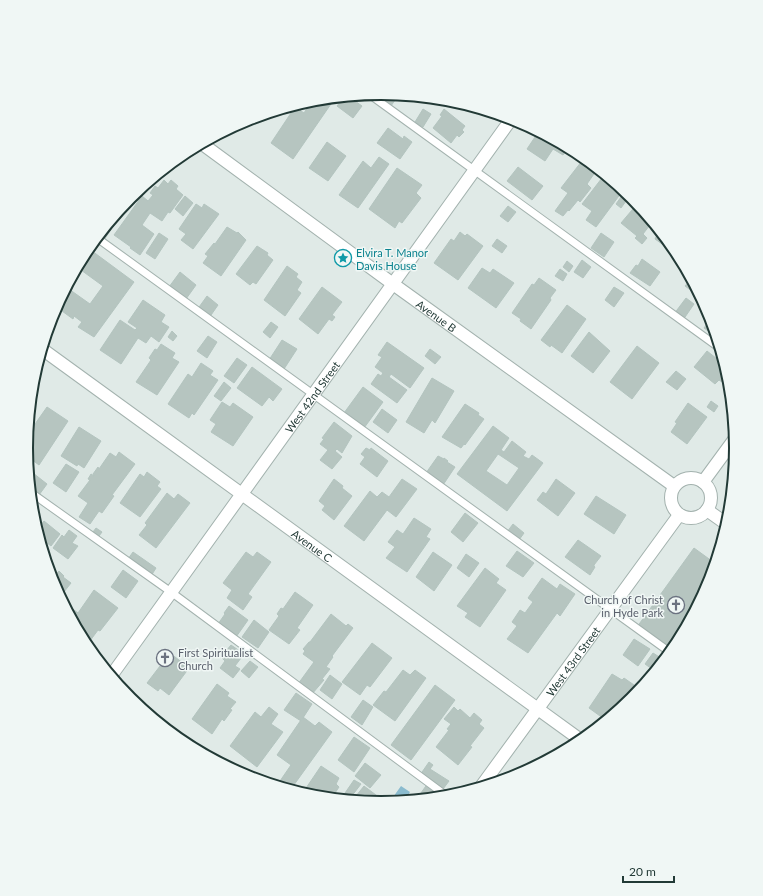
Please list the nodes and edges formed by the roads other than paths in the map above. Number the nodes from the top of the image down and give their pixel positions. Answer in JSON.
{"nodes":[{"id":1,"x":377,"y":100,"type":"edge"},
{"id":2,"x":508,"y":123,"type":"edge"},
{"id":3,"x":206,"y":147,"type":"edge"},
{"id":4,"x":475,"y":170,"type":"junction"},
{"id":5,"x":101,"y":241,"type":"edge"},
{"id":6,"x":393,"y":284,"type":"junction"},
{"id":7,"x":714,"y":344,"type":"edge"},
{"id":8,"x":46,"y":353,"type":"edge"},
{"id":9,"x":313,"y":395,"type":"junction"},
{"id":10,"x":730,"y":445,"type":"edge"},
{"id":11,"x":703,"y":482,"type":"junction"},
{"id":12,"x":674,"y":486,"type":"junction"},
{"id":13,"x":242,"y":495,"type":"junction"},
{"id":14,"x":37,"y":497,"type":"edge"},
{"id":15,"x":707,"y":510,"type":"junction"},
{"id":16,"x":679,"y":515,"type":"junction"},
{"id":17,"x":722,"y":521,"type":"edge"},
{"id":18,"x":171,"y":592,"type":"junction"},
{"id":19,"x":611,"y":608,"type":"junction"},
{"id":20,"x":666,"y":649,"type":"edge"},
{"id":21,"x":114,"y":672,"type":"edge"},
{"id":22,"x":538,"y":709,"type":"junction"},
{"id":23,"x":576,"y":737,"type":"edge"},
{"id":24,"x":485,"y":781,"type":"edge"},
{"id":25,"x":441,"y":792,"type":"edge"}],
"edges":[{"from":1,"to":4,"type":"lane"},
{"from":2,"to":4,"type":"street","name":"West 42nd Street"},
{"from":3,"to":6,"type":"street","name":"Avenue B"},
{"from":4,"to":6,"type":"street","name":"West 42nd Street"},
{"from":4,"to":7,"type":"lane"},
{"from":5,"to":9,"type":"lane"},
{"from":6,"to":9,"type":"street","name":"West 42nd Street"},
{"from":6,"to":12,"type":"street","name":"Avenue B"},
{"from":8,"to":13,"type":"street","name":"Avenue C"},
{"from":9,"to":13,"type":"street","name":"West 42nd Street"},
{"from":9,"to":19,"type":"lane"},
{"from":10,"to":11,"type":"street"},
{"from":11,"to":12,"type":"street"},
{"from":11,"to":15,"type":"street"},
{"from":12,"to":16,"type":"street"},
{"from":13,"to":18,"type":"street","name":"West 42nd Street"},
{"from":13,"to":22,"type":"street","name":"Avenue C"},
{"from":14,"to":18,"type":"lane"},
{"from":15,"to":16,"type":"street"},
{"from":15,"to":17,"type":"street"},
{"from":16,"to":19,"type":"street","name":"West 43rd Street"},
{"from":18,"to":21,"type":"street","name":"West 42nd Street"},
{"from":18,"to":25,"type":"lane"},
{"from":19,"to":20,"type":"lane"},
{"from":19,"to":22,"type":"street","name":"West 43rd Street"},
{"from":22,"to":23,"type":"street","name":"Avenue C"},
{"from":22,"to":24,"type":"street","name":"West 43rd Street"}]}
